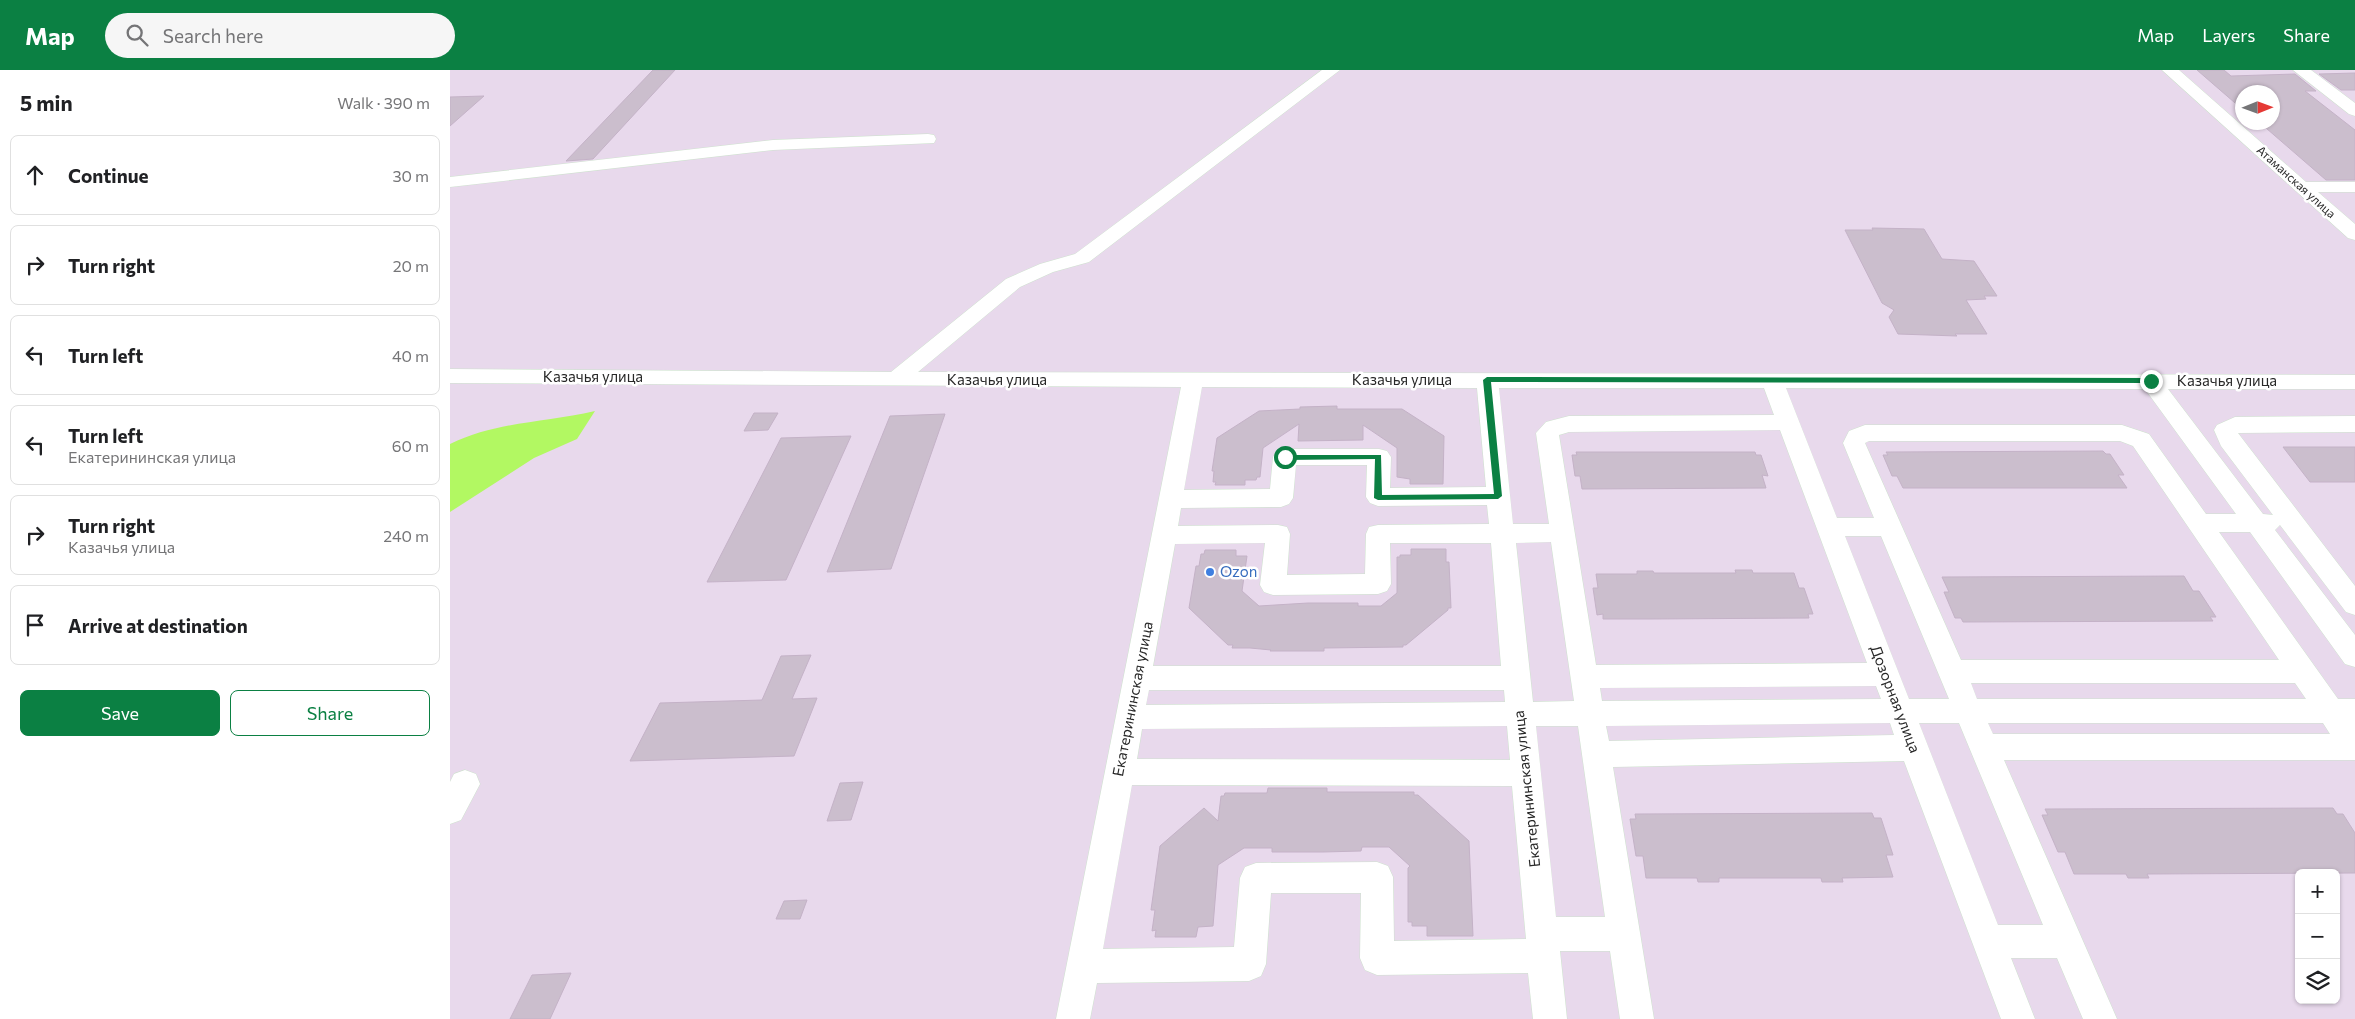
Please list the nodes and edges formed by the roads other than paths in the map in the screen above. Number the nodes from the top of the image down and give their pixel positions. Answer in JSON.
{"nodes":[{"id":1,"x":1332,"y":70,"type":"edge"},
{"id":2,"x":2170,"y":70,"type":"edge"},
{"id":3,"x":2301,"y":70,"type":"edge"},
{"id":4,"x":2355,"y":111,"type":"edge"},
{"id":5,"x":928,"y":139,"type":"dead end"},
{"id":6,"x":450,"y":182,"type":"edge"},
{"id":7,"x":2301,"y":187,"type":"junction"},
{"id":8,"x":2355,"y":187,"type":"edge"},
{"id":9,"x":2355,"y":234,"type":"edge"},
{"id":10,"x":450,"y":376,"type":"edge"},
{"id":11,"x":895,"y":380,"type":"junction"},
{"id":12,"x":1192,"y":380,"type":"junction"},
{"id":13,"x":1487,"y":380,"type":"junction"},
{"id":14,"x":1772,"y":380,"type":"junction"},
{"id":15,"x":2151,"y":381,"type":"junction"},
{"id":16,"x":2355,"y":382,"type":"edge"},
{"id":17,"x":1788,"y":422,"type":"junction"},
{"id":18,"x":2355,"y":424,"type":"edge"},
{"id":19,"x":1498,"y":496,"type":"junction"},
{"id":20,"x":1170,"y":499,"type":"junction"},
{"id":21,"x":2200,"y":523,"type":"junction"},
{"id":22,"x":2256,"y":523,"type":"junction"},
{"id":23,"x":2292,"y":523,"type":"junction"},
{"id":24,"x":1829,"y":527,"type":"junction"},
{"id":25,"x":1890,"y":527,"type":"junction"},
{"id":26,"x":1502,"y":533,"type":"junction"},
{"id":27,"x":1562,"y":533,"type":"junction"},
{"id":28,"x":1164,"y":535,"type":"junction"},
{"id":29,"x":2355,"y":605,"type":"edge"},
{"id":30,"x":2355,"y":656,"type":"edge"},
{"id":31,"x":2302,"y":671,"type":"junction"},
{"id":32,"x":1952,"y":672,"type":"junction"},
{"id":33,"x":1886,"y":674,"type":"junction"},
{"id":34,"x":1584,"y":677,"type":"junction"},
{"id":35,"x":1137,"y":678,"type":"junction"},
{"id":36,"x":1516,"y":678,"type":"junction"},
{"id":37,"x":1900,"y":711,"type":"junction"},
{"id":38,"x":1969,"y":711,"type":"junction"},
{"id":39,"x":2355,"y":711,"type":"edge"},
{"id":40,"x":1520,"y":714,"type":"junction"},
{"id":41,"x":1590,"y":714,"type":"junction"},
{"id":42,"x":1130,"y":717,"type":"junction"},
{"id":43,"x":2355,"y":746,"type":"edge"},
{"id":44,"x":1984,"y":747,"type":"junction"},
{"id":45,"x":1914,"y":748,"type":"junction"},
{"id":46,"x":1595,"y":754,"type":"junction"},
{"id":47,"x":1119,"y":772,"type":"junction"},
{"id":48,"x":1526,"y":773,"type":"junction"},
{"id":49,"x":466,"y":784,"type":"dead end"},
{"id":50,"x":450,"y":810,"type":"edge"},
{"id":51,"x":1624,"y":934,"type":"junction"},
{"id":52,"x":2066,"y":941,"type":"junction"},
{"id":53,"x":1989,"y":942,"type":"junction"},
{"id":54,"x":1543,"y":945,"type":"junction"},
{"id":55,"x":1083,"y":966,"type":"junction"},
{"id":56,"x":1073,"y":1019,"type":"edge"},
{"id":57,"x":1550,"y":1019,"type":"edge"},
{"id":58,"x":1637,"y":1019,"type":"edge"},
{"id":59,"x":2018,"y":1019,"type":"edge"},
{"id":60,"x":2100,"y":1019,"type":"edge"}],
"edges":[{"from":1,"to":11,"type":"street"},
{"from":2,"to":7,"type":"street","name":"Атаманская улица"},
{"from":3,"to":4,"type":"street"},
{"from":5,"to":6,"type":"street"},
{"from":7,"to":8,"type":"street"},
{"from":7,"to":9,"type":"street","name":"Атаманская улица"},
{"from":10,"to":11,"type":"street","name":"Казачья улица"},
{"from":11,"to":12,"type":"street","name":"Казачья улица"},
{"from":12,"to":13,"type":"street","name":"Казачья улица"},
{"from":12,"to":20,"type":"street","name":"Екатерининская улица"},
{"from":13,"to":14,"type":"street","name":"Казачья улица"},
{"from":13,"to":19,"type":"street","name":"Екатерининская улица"},
{"from":14,"to":15,"type":"street","name":"Казачья улица"},
{"from":14,"to":17,"type":"street","name":"Дозорная улица"},
{"from":15,"to":16,"type":"street","name":"Казачья улица"},
{"from":15,"to":22,"type":"street"},
{"from":17,"to":24,"type":"street","name":"Дозорная улица"},
{"from":17,"to":27,"type":"street"},
{"from":18,"to":23,"type":"street"},
{"from":19,"to":20,"type":"street"},
{"from":19,"to":26,"type":"street","name":"Екатерининская улица"},
{"from":20,"to":28,"type":"street","name":"Екатерининская улица"},
{"from":21,"to":22,"type":"street"},
{"from":21,"to":25,"type":"street"},
{"from":21,"to":31,"type":"street"},
{"from":22,"to":23,"type":"street"},
{"from":22,"to":30,"type":"street"},
{"from":23,"to":29,"type":"street"},
{"from":24,"to":25,"type":"street"},
{"from":24,"to":33,"type":"street","name":"Дозорная улица"},
{"from":25,"to":32,"type":"street"},
{"from":26,"to":27,"type":"street"},
{"from":26,"to":28,"type":"street"},
{"from":26,"to":36,"type":"street","name":"Екатерининская улица"},
{"from":27,"to":34,"type":"street"},
{"from":28,"to":35,"type":"street","name":"Екатерининская улица"},
{"from":31,"to":32,"type":"street"},
{"from":31,"to":43,"type":"street"},
{"from":32,"to":38,"type":"street"},
{"from":33,"to":34,"type":"street"},
{"from":33,"to":37,"type":"street","name":"Дозорная улица"},
{"from":34,"to":41,"type":"street"},
{"from":35,"to":36,"type":"street"},
{"from":35,"to":42,"type":"street","name":"Екатерининская улица"},
{"from":36,"to":40,"type":"street","name":"Екатерининская улица"},
{"from":37,"to":38,"type":"street"},
{"from":37,"to":41,"type":"street"},
{"from":37,"to":45,"type":"street","name":"Дозорная улица"},
{"from":38,"to":39,"type":"street"},
{"from":38,"to":44,"type":"street"},
{"from":40,"to":41,"type":"street"},
{"from":40,"to":42,"type":"street"},
{"from":40,"to":48,"type":"street","name":"Екатерининская улица"},
{"from":41,"to":46,"type":"street"},
{"from":42,"to":47,"type":"street","name":"Екатерининская улица"},
{"from":43,"to":44,"type":"street"},
{"from":44,"to":52,"type":"street"},
{"from":45,"to":46,"type":"street"},
{"from":45,"to":53,"type":"street","name":"Дозорная улица"},
{"from":46,"to":51,"type":"street"},
{"from":47,"to":48,"type":"street"},
{"from":47,"to":55,"type":"street","name":"Екатерининская улица"},
{"from":48,"to":54,"type":"street","name":"Екатерининская улица"},
{"from":49,"to":50,"type":"street"},
{"from":51,"to":54,"type":"street"},
{"from":51,"to":58,"type":"street"},
{"from":52,"to":53,"type":"street"},
{"from":52,"to":60,"type":"street"},
{"from":53,"to":59,"type":"street","name":"Дозорная улица"},
{"from":54,"to":55,"type":"street"},
{"from":54,"to":57,"type":"street","name":"Екатерининская улица"},
{"from":55,"to":56,"type":"street","name":"Екатерининская улица"}]}
